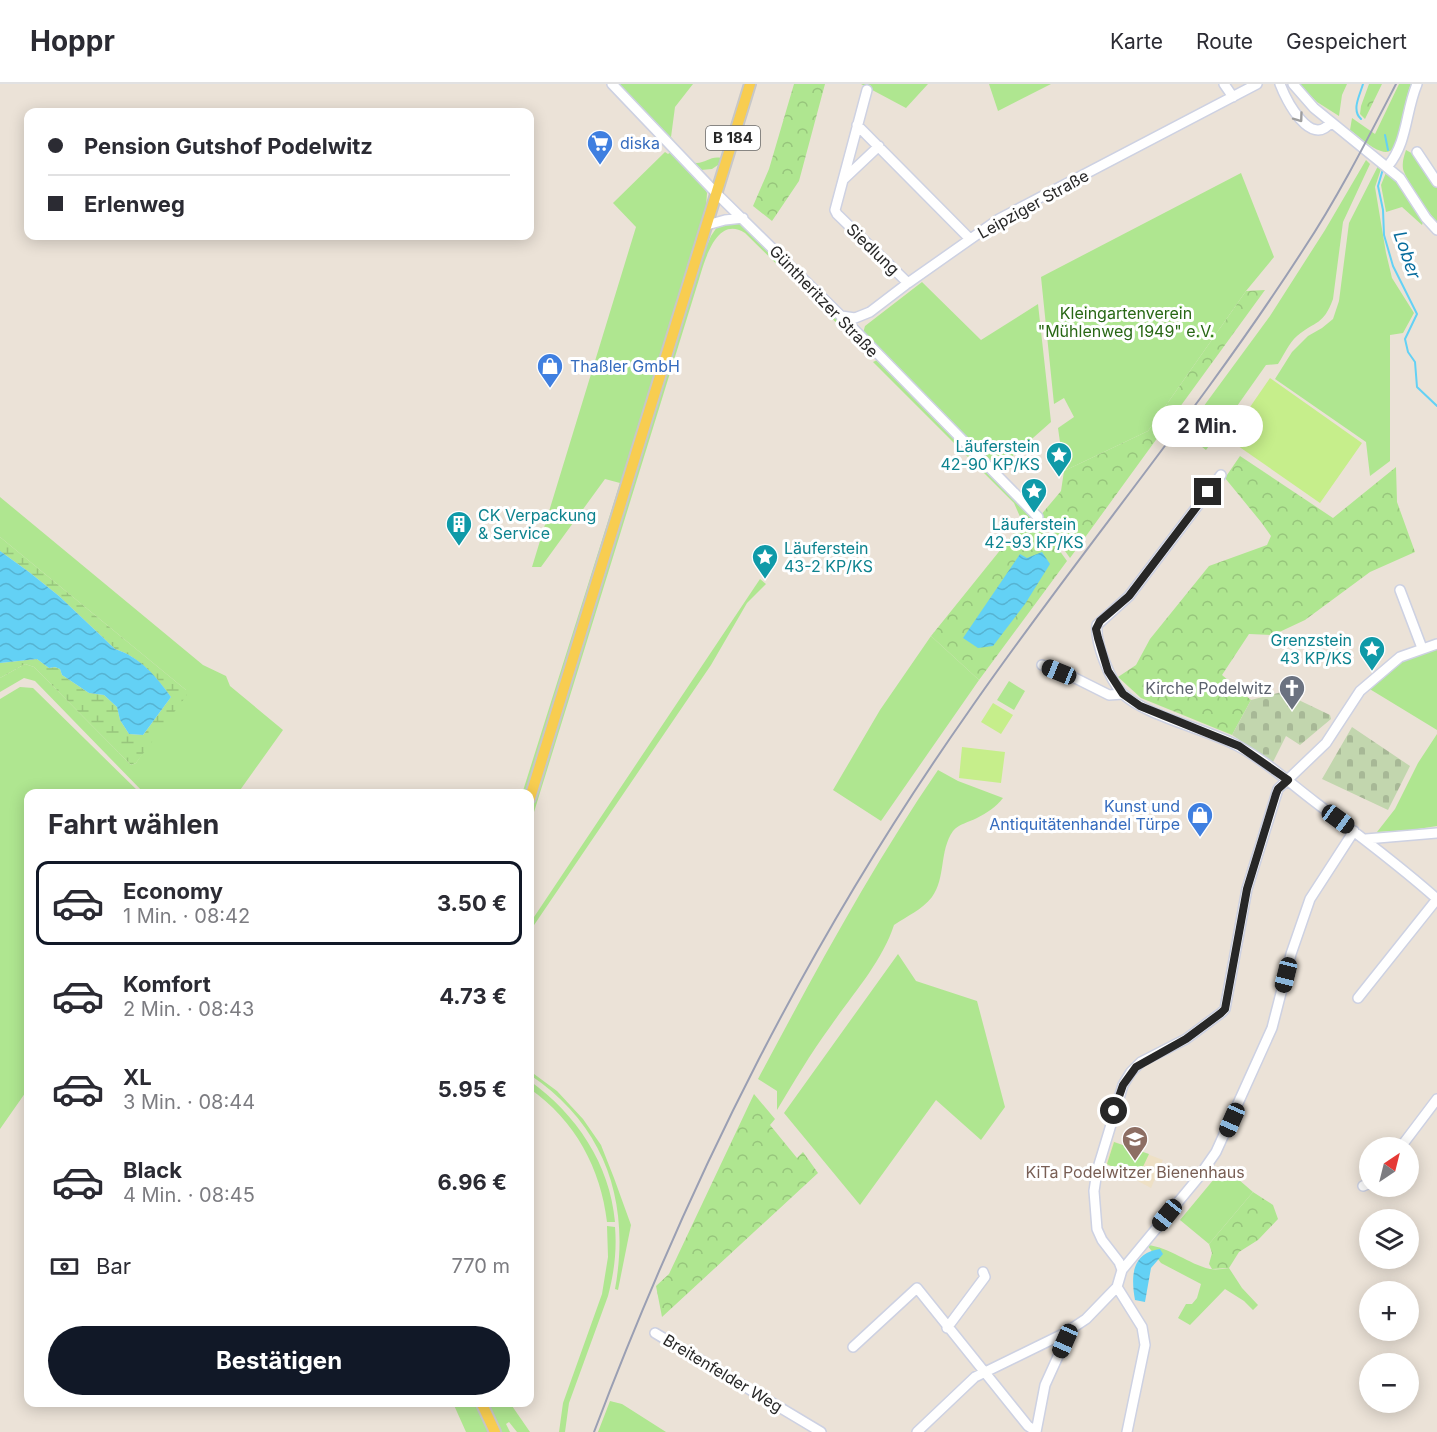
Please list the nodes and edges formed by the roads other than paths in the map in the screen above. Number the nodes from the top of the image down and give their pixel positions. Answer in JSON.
{"nodes":[{"id":1,"x":612,"y":84,"type":"edge"},
{"id":2,"x":750,"y":84,"type":"edge"},
{"id":3,"x":1224,"y":84,"type":"edge"},
{"id":4,"x":1257,"y":84,"type":"edge"},
{"id":5,"x":1280,"y":84,"type":"edge"},
{"id":6,"x":1293,"y":84,"type":"edge"},
{"id":7,"x":1417,"y":84,"type":"edge"},
{"id":8,"x":867,"y":90,"type":"dead end"},
{"id":9,"x":1233,"y":97,"type":"junction"},
{"id":10,"x":1331,"y":122,"type":"junction"},
{"id":11,"x":857,"y":125,"type":"junction"},
{"id":12,"x":879,"y":146,"type":"junction"},
{"id":13,"x":1417,"y":152,"type":"dead end"},
{"id":14,"x":1388,"y":166,"type":"junction"},
{"id":15,"x":842,"y":181,"type":"junction"},
{"id":16,"x":1437,"y":182,"type":"edge"},
{"id":17,"x":716,"y":192,"type":"junction"},
{"id":18,"x":743,"y":218,"type":"junction"},
{"id":19,"x":707,"y":225,"type":"junction"},
{"id":20,"x":1437,"y":230,"type":"edge"},
{"id":21,"x":970,"y":239,"type":"junction"},
{"id":22,"x":908,"y":283,"type":"junction"},
{"id":23,"x":841,"y":316,"type":"junction"},
{"id":24,"x":1221,"y":475,"type":"dead end"},
{"id":25,"x":1038,"y":517,"type":"dead end"},
{"id":26,"x":1400,"y":590,"type":"dead end"},
{"id":27,"x":1437,"y":644,"type":"edge"},
{"id":28,"x":1422,"y":648,"type":"junction"},
{"id":29,"x":1042,"y":665,"type":"dead end"},
{"id":30,"x":1123,"y":694,"type":"junction"},
{"id":31,"x":1288,"y":780,"type":"junction"},
{"id":32,"x":533,"y":789,"type":"edge"},
{"id":33,"x":1354,"y":831,"type":"junction"},
{"id":34,"x":1437,"y":833,"type":"edge"},
{"id":35,"x":1366,"y":839,"type":"junction"},
{"id":36,"x":1437,"y":899,"type":"edge"},
{"id":37,"x":1358,"y":998,"type":"dead end"},
{"id":38,"x":1437,"y":1099,"type":"edge"},
{"id":39,"x":1408,"y":1137,"type":"edge"},
{"id":40,"x":1122,"y":1270,"type":"junction"},
{"id":41,"x":983,"y":1272,"type":"dead end"},
{"id":42,"x":1117,"y":1287,"type":"junction"},
{"id":43,"x":947,"y":1328,"type":"junction"},
{"id":44,"x":656,"y":1333,"type":"dead end"},
{"id":45,"x":1065,"y":1333,"type":"junction"},
{"id":46,"x":853,"y":1347,"type":"dead end"},
{"id":47,"x":982,"y":1372,"type":"junction"},
{"id":48,"x":483,"y":1407,"type":"edge"},
{"id":49,"x":495,"y":1432,"type":"edge"},
{"id":50,"x":821,"y":1432,"type":"edge"},
{"id":51,"x":917,"y":1432,"type":"edge"},
{"id":52,"x":1036,"y":1432,"type":"edge"},
{"id":53,"x":1127,"y":1432,"type":"edge"}],
"edges":[{"from":1,"to":17,"type":"street","name":"Güntheritzer Straße"},
{"from":2,"to":17,"type":"main road","number":"B 184"},
{"from":3,"to":9,"type":"street"},
{"from":4,"to":9,"type":"street","name":"Leipziger Straße"},
{"from":5,"to":10,"type":"street","one_way":true},
{"from":6,"to":10,"type":"street"},
{"from":7,"to":14,"type":"street"},
{"from":8,"to":11,"type":"street","name":"Siedlung"},
{"from":9,"to":21,"type":"street","name":"Leipziger Straße"},
{"from":10,"to":14,"type":"street"},
{"from":11,"to":12,"type":"street"},
{"from":11,"to":15,"type":"street","name":"Siedlung"},
{"from":12,"to":15,"type":"street"},
{"from":12,"to":21,"type":"street"},
{"from":13,"to":16,"type":"street"},
{"from":14,"to":20,"type":"street"},
{"from":15,"to":22,"type":"street","name":"Siedlung"},
{"from":17,"to":18,"type":"street","name":"Güntheritzer Straße"},
{"from":17,"to":19,"type":"main road","number":"B 184"},
{"from":18,"to":19,"type":"street"},
{"from":18,"to":23,"type":"street","name":"Güntheritzer Straße"},
{"from":19,"to":32,"type":"main road","number":"B 184"},
{"from":21,"to":22,"type":"street","name":"Leipziger Straße"},
{"from":22,"to":23,"type":"street","name":"Leipziger Straße"},
{"from":23,"to":25,"type":"street","name":"Güntheritzer Straße"},
{"from":24,"to":30,"type":"street"},
{"from":26,"to":28,"type":"street"},
{"from":27,"to":28,"type":"street"},
{"from":28,"to":31,"type":"street"},
{"from":29,"to":30,"type":"street"},
{"from":30,"to":31,"type":"street"},
{"from":31,"to":33,"type":"street"},
{"from":31,"to":40,"type":"street"},
{"from":33,"to":35,"type":"street"},
{"from":33,"to":40,"type":"street"},
{"from":34,"to":35,"type":"street"},
{"from":35,"to":36,"type":"street"},
{"from":36,"to":37,"type":"street"},
{"from":38,"to":39,"type":"street"},
{"from":40,"to":42,"type":"street"},
{"from":41,"to":43,"type":"street"},
{"from":42,"to":45,"type":"street"},
{"from":42,"to":53,"type":"street"},
{"from":43,"to":46,"type":"street"},
{"from":43,"to":47,"type":"street"},
{"from":44,"to":50,"type":"street","name":"Breitenfelder Weg"},
{"from":45,"to":47,"type":"street"},
{"from":45,"to":52,"type":"street"},
{"from":47,"to":51,"type":"street"},
{"from":47,"to":52,"type":"street"},
{"from":48,"to":49,"type":"main road"}]}
